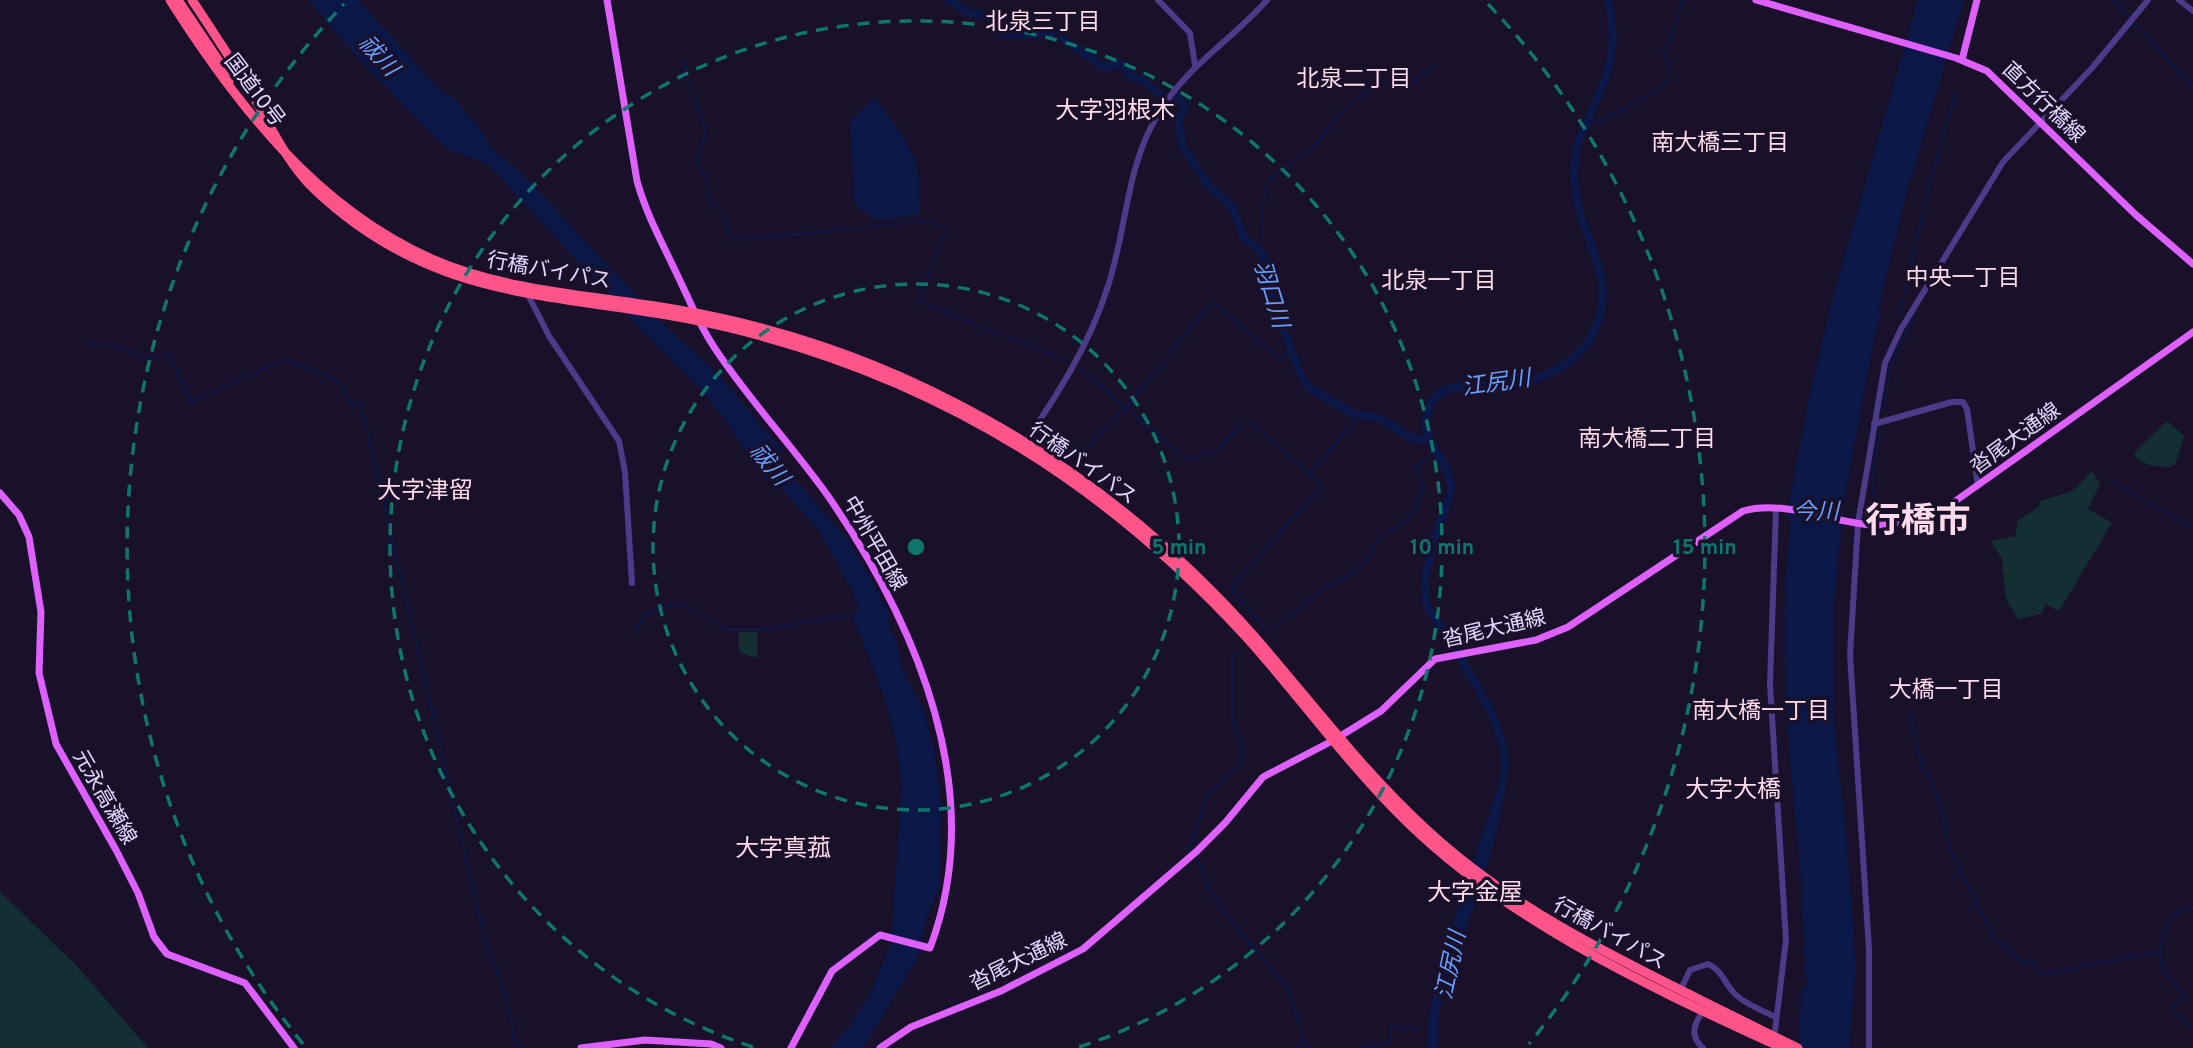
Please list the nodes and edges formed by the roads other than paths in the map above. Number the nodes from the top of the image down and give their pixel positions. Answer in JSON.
{"nodes":[{"id":1,"x":170,"y":0,"type":"edge"},
{"id":2,"x":178,"y":0,"type":"edge"},
{"id":3,"x":192,"y":0,"type":"edge"},
{"id":4,"x":607,"y":0,"type":"edge"},
{"id":5,"x":1158,"y":0,"type":"edge"},
{"id":6,"x":1267,"y":0,"type":"edge"},
{"id":7,"x":1756,"y":0,"type":"edge"},
{"id":8,"x":1977,"y":0,"type":"edge"},
{"id":9,"x":2148,"y":0,"type":"edge"},
{"id":10,"x":2179,"y":0,"type":"edge"},
{"id":11,"x":2193,"y":11,"type":"edge"},
{"id":12,"x":1959,"y":59,"type":"junction"},
{"id":13,"x":1195,"y":65,"type":"junction"},
{"id":14,"x":2040,"y":121,"type":"junction"},
{"id":15,"x":286,"y":153,"type":"junction"},
{"id":16,"x":2193,"y":264,"type":"edge"},
{"id":17,"x":523,"y":287,"type":"junction"},
{"id":18,"x":529,"y":296,"type":"junction"},
{"id":19,"x":582,"y":299,"type":"junction"},
{"id":20,"x":697,"y":317,"type":"junction"},
{"id":21,"x":2193,"y":332,"type":"edge"},
{"id":22,"x":1874,"y":424,"type":"junction"},
{"id":23,"x":1024,"y":446,"type":"junction"},
{"id":24,"x":1978,"y":486,"type":"junction"},
{"id":25,"x":0,"y":493,"type":"edge"},
{"id":26,"x":1779,"y":509,"type":"junction"},
{"id":27,"x":1855,"y":522,"type":"junction"},
{"id":28,"x":632,"y":583,"type":"dead end"},
{"id":29,"x":1337,"y":739,"type":"junction"},
{"id":30,"x":1487,"y":883,"type":"junction"},
{"id":31,"x":1680,"y":991,"type":"junction"},
{"id":32,"x":1703,"y":1010,"type":"junction"},
{"id":33,"x":1775,"y":1017,"type":"junction"},
{"id":34,"x":1769,"y":1041,"type":"edge"},
{"id":35,"x":294,"y":1048,"type":"edge"},
{"id":36,"x":581,"y":1048,"type":"edge"},
{"id":37,"x":721,"y":1048,"type":"edge"},
{"id":38,"x":791,"y":1048,"type":"edge"},
{"id":39,"x":880,"y":1048,"type":"edge"},
{"id":40,"x":1703,"y":1048,"type":"edge"},
{"id":41,"x":1783,"y":1048,"type":"edge"},
{"id":42,"x":1798,"y":1048,"type":"edge"},
{"id":43,"x":1869,"y":1048,"type":"edge"}],
"edges":[{"from":1,"to":15,"type":"highway","name":"国道10号"},
{"from":2,"to":15,"type":"highway"},
{"from":3,"to":15,"type":"highway","name":"国道10号"},
{"from":4,"to":20,"type":"main road","name":"中州平田線"},
{"from":5,"to":13,"type":"street"},
{"from":6,"to":13,"type":"street"},
{"from":7,"to":12,"type":"main road","name":"直方行橋線"},
{"from":8,"to":12,"type":"main road"},
{"from":9,"to":14,"type":"street"},
{"from":10,"to":11,"type":"street"},
{"from":12,"to":14,"type":"main road","name":"直方行橋線"},
{"from":13,"to":23,"type":"street"},
{"from":14,"to":16,"type":"main road","name":"直方行橋線"},
{"from":14,"to":22,"type":"street"},
{"from":15,"to":17,"type":"highway","name":"行橋バイパス"},
{"from":15,"to":18,"type":"highway","name":"行橋バイパス"},
{"from":17,"to":18,"type":"street"},
{"from":17,"to":19,"type":"highway","name":"行橋バイパス"},
{"from":18,"to":19,"type":"highway","name":"行橋バイパス"},
{"from":18,"to":28,"type":"street"},
{"from":19,"to":20,"type":"highway","name":"行橋バイパス"},
{"from":20,"to":23,"type":"highway","name":"行橋バイパス"},
{"from":20,"to":38,"type":"main road","name":"中州平田線"},
{"from":21,"to":24,"type":"main road","name":"沓尾大通線"},
{"from":22,"to":24,"type":"street"},
{"from":22,"to":27,"type":"street"},
{"from":23,"to":29,"type":"highway","name":"行橋バイパス"},
{"from":24,"to":27,"type":"main road","name":"沓尾大通線"},
{"from":25,"to":35,"type":"main road","name":"元永高瀬線"},
{"from":26,"to":27,"type":"main road","name":"沓尾大通線"},
{"from":26,"to":29,"type":"main road","name":"沓尾大通線"},
{"from":26,"to":33,"type":"street"},
{"from":27,"to":43,"type":"street"},
{"from":29,"to":30,"type":"highway","name":"行橋バイパス"},
{"from":29,"to":39,"type":"main road","name":"沓尾大通線"},
{"from":30,"to":31,"type":"highway","name":"行橋バイパス"},
{"from":30,"to":32,"type":"highway","name":"行橋バイパス"},
{"from":31,"to":33,"type":"street"},
{"from":31,"to":34,"type":"highway","name":"行橋バイパス"},
{"from":32,"to":34,"type":"highway","name":"行橋バイパス"},
{"from":32,"to":40,"type":"street"},
{"from":33,"to":34,"type":"street"},
{"from":34,"to":41,"type":"highway","name":"行橋バイパス","bridge":true},
{"from":34,"to":42,"type":"highway","name":"行橋バイパス","bridge":true},
{"from":36,"to":37,"type":"main road"}]}
